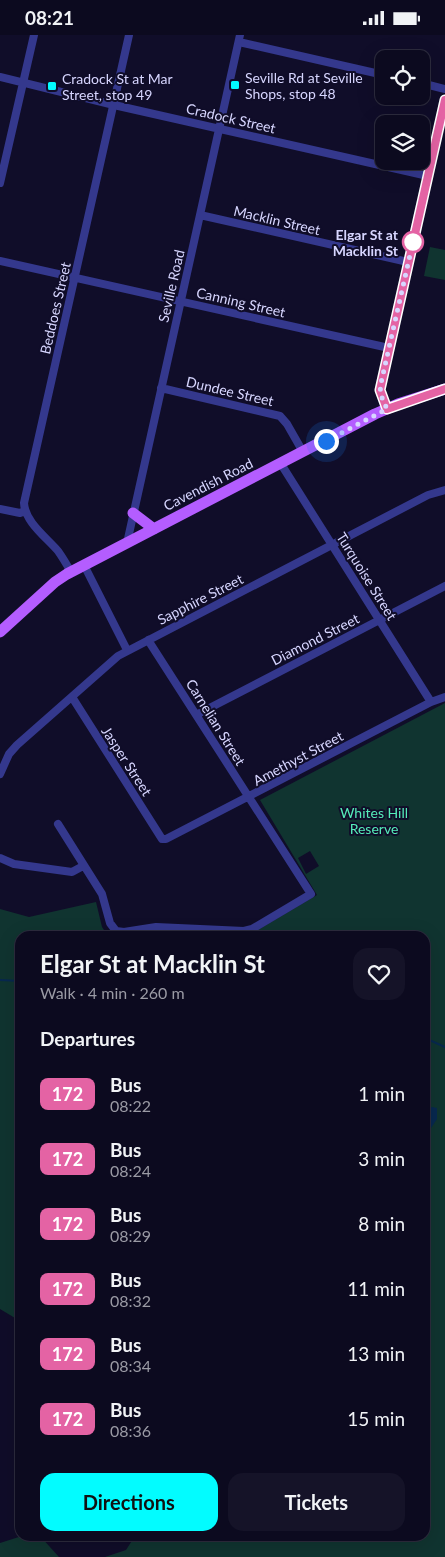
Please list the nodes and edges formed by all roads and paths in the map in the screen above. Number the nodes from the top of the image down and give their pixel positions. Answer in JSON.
{"nodes":[{"id":1,"x":34,"y":35,"type":"edge"},
{"id":2,"x":130,"y":35,"type":"edge"},
{"id":3,"x":240,"y":39,"type":"edge"},
{"id":4,"x":375,"y":73,"type":"edge"},
{"id":5,"x":0,"y":77,"type":"edge"},
{"id":6,"x":23,"y":82,"type":"junction"},
{"id":7,"x":430,"y":85,"type":"edge"},
{"id":8,"x":445,"y":89,"type":"edge"},
{"id":9,"x":445,"y":99,"type":"edge"},
{"id":10,"x":114,"y":105,"type":"junction"},
{"id":11,"x":444,"y":115,"type":"edge"},
{"id":12,"x":220,"y":128,"type":"junction"},
{"id":13,"x":428,"y":176,"type":"junction"},
{"id":14,"x":0,"y":183,"type":"edge"},
{"id":15,"x":200,"y":215,"type":"junction"},
{"id":16,"x":0,"y":261,"type":"edge"},
{"id":17,"x":408,"y":262,"type":"junction"},
{"id":18,"x":75,"y":278,"type":"junction"},
{"id":19,"x":180,"y":301,"type":"junction"},
{"id":20,"x":389,"y":348,"type":"junction"},
{"id":21,"x":161,"y":388,"type":"junction"},
{"id":22,"x":445,"y":389,"type":"edge"},
{"id":23,"x":387,"y":409,"type":"junction"},
{"id":24,"x":303,"y":452,"type":"junction"},
{"id":25,"x":281,"y":464,"type":"junction"},
{"id":26,"x":445,"y":490,"type":"edge"},
{"id":27,"x":0,"y":509,"type":"edge"},
{"id":28,"x":25,"y":511,"type":"junction"},
{"id":29,"x":133,"y":513,"type":"junction"},
{"id":30,"x":154,"y":529,"type":"junction"},
{"id":31,"x":126,"y":543,"type":"junction"},
{"id":32,"x":332,"y":545,"type":"junction"},
{"id":33,"x":84,"y":565,"type":"junction"},
{"id":34,"x":71,"y":572,"type":"junction"},
{"id":35,"x":445,"y":585,"type":"edge"},
{"id":36,"x":380,"y":620,"type":"junction"},
{"id":37,"x":0,"y":632,"type":"edge"},
{"id":38,"x":148,"y":640,"type":"junction"},
{"id":39,"x":127,"y":650,"type":"junction"},
{"id":40,"x":72,"y":697,"type":"junction"},
{"id":41,"x":445,"y":697,"type":"edge"},
{"id":42,"x":431,"y":702,"type":"junction"},
{"id":43,"x":196,"y":715,"type":"junction"},
{"id":44,"x":0,"y":774,"type":"edge"},
{"id":45,"x":249,"y":797,"type":"junction"},
{"id":46,"x":58,"y":824,"type":"dead end"},
{"id":47,"x":162,"y":839,"type":"joint"},
{"id":48,"x":0,"y":858,"type":"edge"},
{"id":49,"x":83,"y":866,"type":"junction"},
{"id":50,"x":116,"y":931,"type":"edge"},
{"id":51,"x":130,"y":931,"type":"edge"},
{"id":52,"x":244,"y":931,"type":"edge"},
{"id":53,"x":244,"y":931,"type":"edge"}],
"edges":[{"from":1,"to":6,"type":"street"},
{"from":2,"to":10,"type":"street","name":"Beddoes Street"},
{"from":3,"to":4,"type":"street"},
{"from":3,"to":12,"type":"street","name":"Seville Road"},
{"from":5,"to":6,"type":"street","name":"Cradock Street"},
{"from":6,"to":10,"type":"street","name":"Cradock Street"},
{"from":6,"to":14,"type":"street"},
{"from":7,"to":8,"type":"street"},
{"from":9,"to":11,"type":"street"},
{"from":10,"to":12,"type":"street","name":"Cradock Street"},
{"from":10,"to":18,"type":"street","name":"Beddoes Street"},
{"from":11,"to":13,"type":"street"},
{"from":12,"to":13,"type":"street","name":"Cradock Street"},
{"from":12,"to":15,"type":"street","name":"Seville Road"},
{"from":13,"to":17,"type":"street"},
{"from":15,"to":17,"type":"street","name":"Macklin Street"},
{"from":15,"to":19,"type":"street","name":"Seville Road"},
{"from":16,"to":18,"type":"street","name":"Canning Street"},
{"from":17,"to":20,"type":"street"},
{"from":18,"to":19,"type":"street","name":"Canning Street"},
{"from":18,"to":28,"type":"street","name":"Beddoes Street"},
{"from":19,"to":20,"type":"street","name":"Canning Street"},
{"from":19,"to":21,"type":"street","name":"Seville Road"},
{"from":20,"to":23,"type":"street"},
{"from":21,"to":24,"type":"street","name":"Dundee Street"},
{"from":21,"to":29,"type":"street","name":"Seville Road"},
{"from":22,"to":23,"type":"main road","name":"Cavendish Road"},
{"from":23,"to":24,"type":"main road","name":"Cavendish Road"},
{"from":24,"to":25,"type":"main road","name":"Cavendish Road"},
{"from":25,"to":30,"type":"main road","name":"Cavendish Road"},
{"from":25,"to":32,"type":"street","name":"Turquoise Street"},
{"from":26,"to":32,"type":"street","name":"Sapphire Street"},
{"from":27,"to":28,"type":"street"},
{"from":28,"to":34,"type":"street"},
{"from":29,"to":30,"type":"main road"},
{"from":29,"to":31,"type":"street","name":"Seville Road"},
{"from":30,"to":31,"type":"main road","name":"Cavendish Road"},
{"from":31,"to":33,"type":"main road","name":"Cavendish Road"},
{"from":32,"to":36,"type":"street","name":"Turquoise Street"},
{"from":32,"to":38,"type":"street","name":"Sapphire Street"},
{"from":33,"to":34,"type":"main road","name":"Cavendish Road"},
{"from":33,"to":39,"type":"street"},
{"from":34,"to":37,"type":"main road","name":"Cavendish Road"},
{"from":35,"to":36,"type":"street","name":"Diamond Street"},
{"from":36,"to":42,"type":"street","name":"Turquoise Street"},
{"from":36,"to":43,"type":"street","name":"Diamond Street"},
{"from":38,"to":39,"type":"street","name":"Sapphire Street"},
{"from":38,"to":43,"type":"street","name":"Carnelian Street"},
{"from":39,"to":40,"type":"street","name":"Sapphire Street"},
{"from":40,"to":44,"type":"street","name":"Sapphire Street"},
{"from":40,"to":47,"type":"street","name":"Jasper Street"},
{"from":41,"to":42,"type":"street","name":"Amethyst Street"},
{"from":42,"to":45,"type":"street","name":"Amethyst Street"},
{"from":43,"to":45,"type":"street","name":"Carnelian Street"},
{"from":45,"to":47,"type":"street","name":"Amethyst Street"},
{"from":45,"to":53,"type":"street","name":"Carnelian Street"},
{"from":46,"to":49,"type":"street"},
{"from":48,"to":49,"type":"street"},
{"from":49,"to":50,"type":"street","name":"Carnelian Street"},
{"from":51,"to":52,"type":"street","name":"Carnelian Street"}]}
